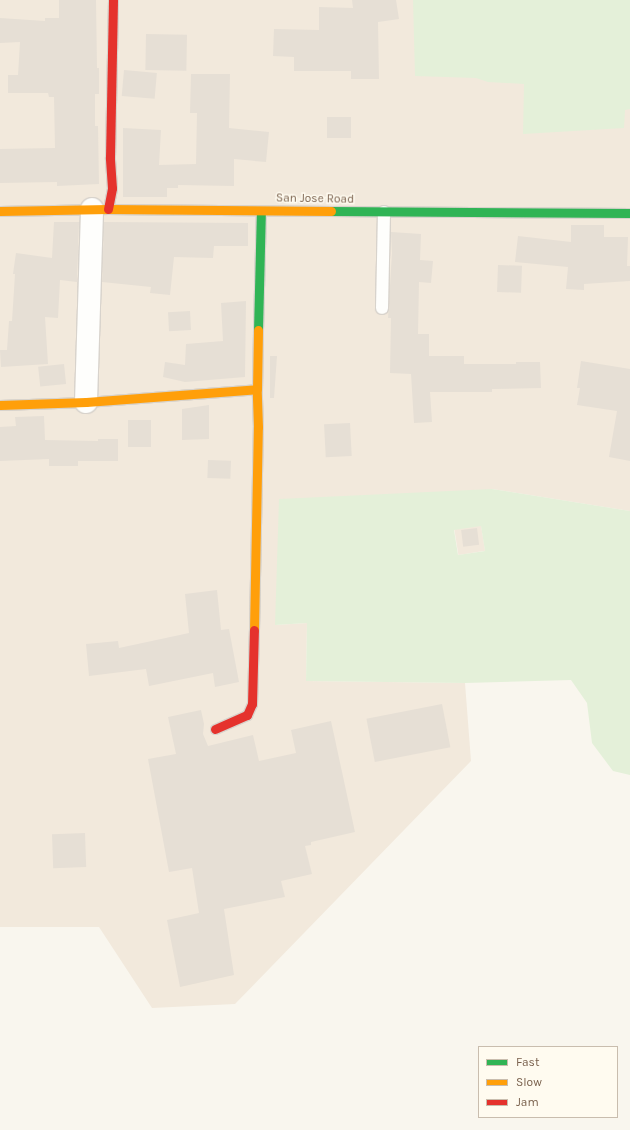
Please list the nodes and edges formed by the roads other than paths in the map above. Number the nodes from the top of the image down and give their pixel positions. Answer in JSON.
{"nodes":[{"id":1,"x":113,"y":0,"type":"edge"},
{"id":2,"x":100,"y":209,"type":"junction"},
{"id":3,"x":261,"y":210,"type":"junction"},
{"id":4,"x":0,"y":211,"type":"edge"},
{"id":5,"x":384,"y":212,"type":"junction"},
{"id":6,"x":630,"y":213,"type":"edge"},
{"id":7,"x":382,"y":308,"type":"dead end"},
{"id":8,"x":257,"y":389,"type":"junction"},
{"id":9,"x":86,"y":402,"type":"junction"},
{"id":10,"x":0,"y":405,"type":"edge"},
{"id":11,"x":215,"y":728,"type":"dead end"}],
"edges":[{"from":1,"to":2,"type":"street"},
{"from":2,"to":3,"type":"street","name":"San Jose Road"},
{"from":2,"to":4,"type":"street","name":"San Jose Road"},
{"from":2,"to":9,"type":"street"},
{"from":3,"to":5,"type":"street","name":"San Jose Road"},
{"from":3,"to":8,"type":"street"},
{"from":5,"to":6,"type":"street","name":"San Jose Road"},
{"from":5,"to":7,"type":"lane"},
{"from":8,"to":9,"type":"street"},
{"from":8,"to":11,"type":"street"},
{"from":9,"to":10,"type":"street"}]}
